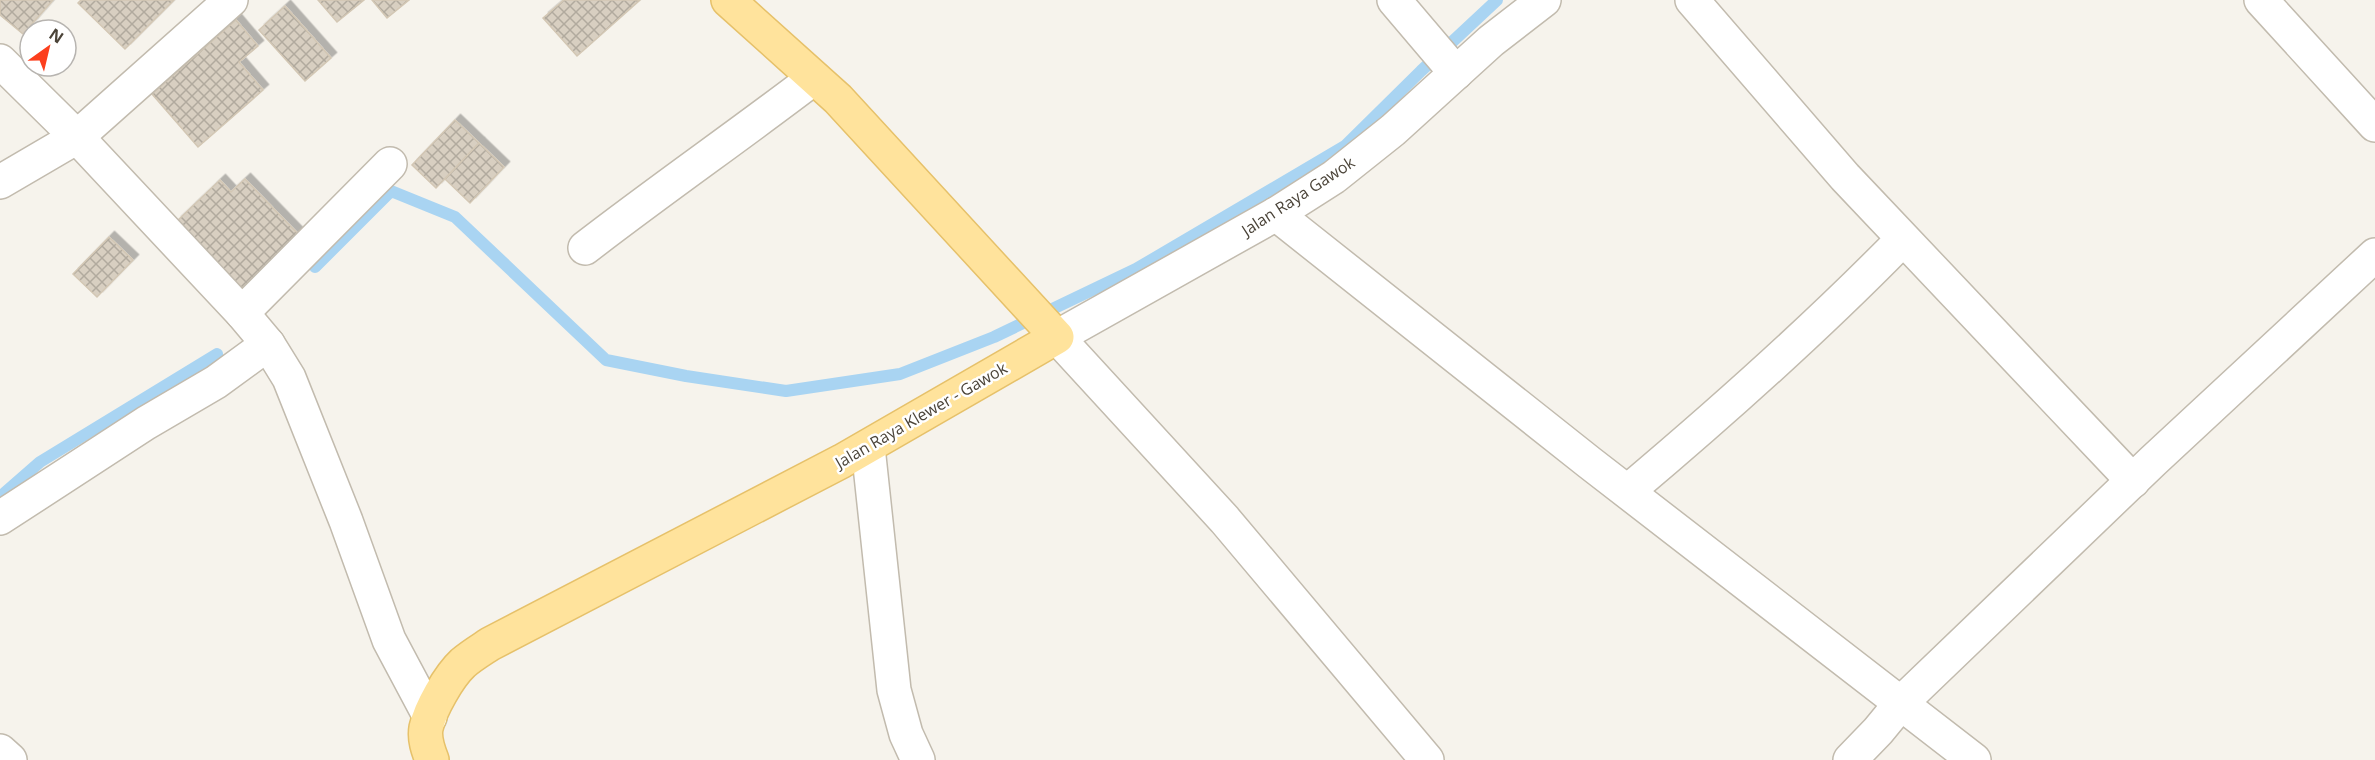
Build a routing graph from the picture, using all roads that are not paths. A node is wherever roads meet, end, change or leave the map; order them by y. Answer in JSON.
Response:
{"nodes":[{"id":1,"x":231,"y":0,"type":"edge"},
{"id":2,"x":728,"y":0,"type":"edge"},
{"id":3,"x":1394,"y":0,"type":"edge"},
{"id":4,"x":1544,"y":0,"type":"edge"},
{"id":5,"x":1692,"y":0,"type":"edge"},
{"id":6,"x":2260,"y":0,"type":"edge"},
{"id":7,"x":0,"y":60,"type":"edge"},
{"id":8,"x":1450,"y":67,"type":"junction"},
{"id":9,"x":814,"y":78,"type":"junction"},
{"id":10,"x":2375,"y":125,"type":"edge"},
{"id":11,"x":77,"y":137,"type":"junction"},
{"id":12,"x":390,"y":164,"type":"dead end"},
{"id":13,"x":0,"y":182,"type":"edge"},
{"id":14,"x":1276,"y":214,"type":"junction"},
{"id":15,"x":1903,"y":239,"type":"junction"},
{"id":16,"x":585,"y":248,"type":"dead end"},
{"id":17,"x":2375,"y":255,"type":"edge"},
{"id":18,"x":242,"y":313,"type":"junction"},
{"id":19,"x":1057,"y":337,"type":"junction"},
{"id":20,"x":268,"y":344,"type":"junction"},
{"id":21,"x":868,"y":447,"type":"junction"},
{"id":22,"x":2133,"y":481,"type":"junction"},
{"id":23,"x":1628,"y":491,"type":"junction"},
{"id":24,"x":0,"y":518,"type":"edge"},
{"id":25,"x":1901,"y":703,"type":"junction"},
{"id":26,"x":430,"y":717,"type":"junction"},
{"id":27,"x":0,"y":751,"type":"edge"},
{"id":28,"x":10,"y":760,"type":"edge"},
{"id":29,"x":432,"y":760,"type":"edge"},
{"id":30,"x":918,"y":760,"type":"edge"},
{"id":31,"x":1427,"y":760,"type":"edge"},
{"id":32,"x":1850,"y":760,"type":"edge"},
{"id":33,"x":1974,"y":760,"type":"edge"}],
"edges":[{"from":1,"to":11,"type":"street"},
{"from":2,"to":9,"type":"main road"},
{"from":3,"to":8,"type":"street"},
{"from":4,"to":8,"type":"street","name":"Jalan Raya Gawok"},
{"from":5,"to":15,"type":"street"},
{"from":6,"to":10,"type":"street"},
{"from":7,"to":11,"type":"street"},
{"from":8,"to":14,"type":"street","name":"Jalan Raya Gawok"},
{"from":9,"to":16,"type":"street"},
{"from":9,"to":19,"type":"main road"},
{"from":11,"to":13,"type":"street"},
{"from":11,"to":18,"type":"street"},
{"from":12,"to":18,"type":"street"},
{"from":14,"to":19,"type":"street","name":"Jalan Raya Gawok"},
{"from":14,"to":23,"type":"street"},
{"from":15,"to":22,"type":"street"},
{"from":15,"to":23,"type":"street"},
{"from":17,"to":22,"type":"street"},
{"from":18,"to":20,"type":"street"},
{"from":19,"to":21,"type":"main road","name":"Jalan Raya Klewer - Gawok"},
{"from":19,"to":31,"type":"street"},
{"from":20,"to":24,"type":"street"},
{"from":20,"to":26,"type":"street"},
{"from":21,"to":26,"type":"main road","name":"Jalan Raya Klewer - Gawok"},
{"from":21,"to":30,"type":"street"},
{"from":22,"to":25,"type":"street"},
{"from":23,"to":25,"type":"street"},
{"from":25,"to":32,"type":"street"},
{"from":25,"to":33,"type":"street"},
{"from":26,"to":29,"type":"main road","name":"Jalan Raya Klewer - Gawok"},
{"from":27,"to":28,"type":"street"}]}
